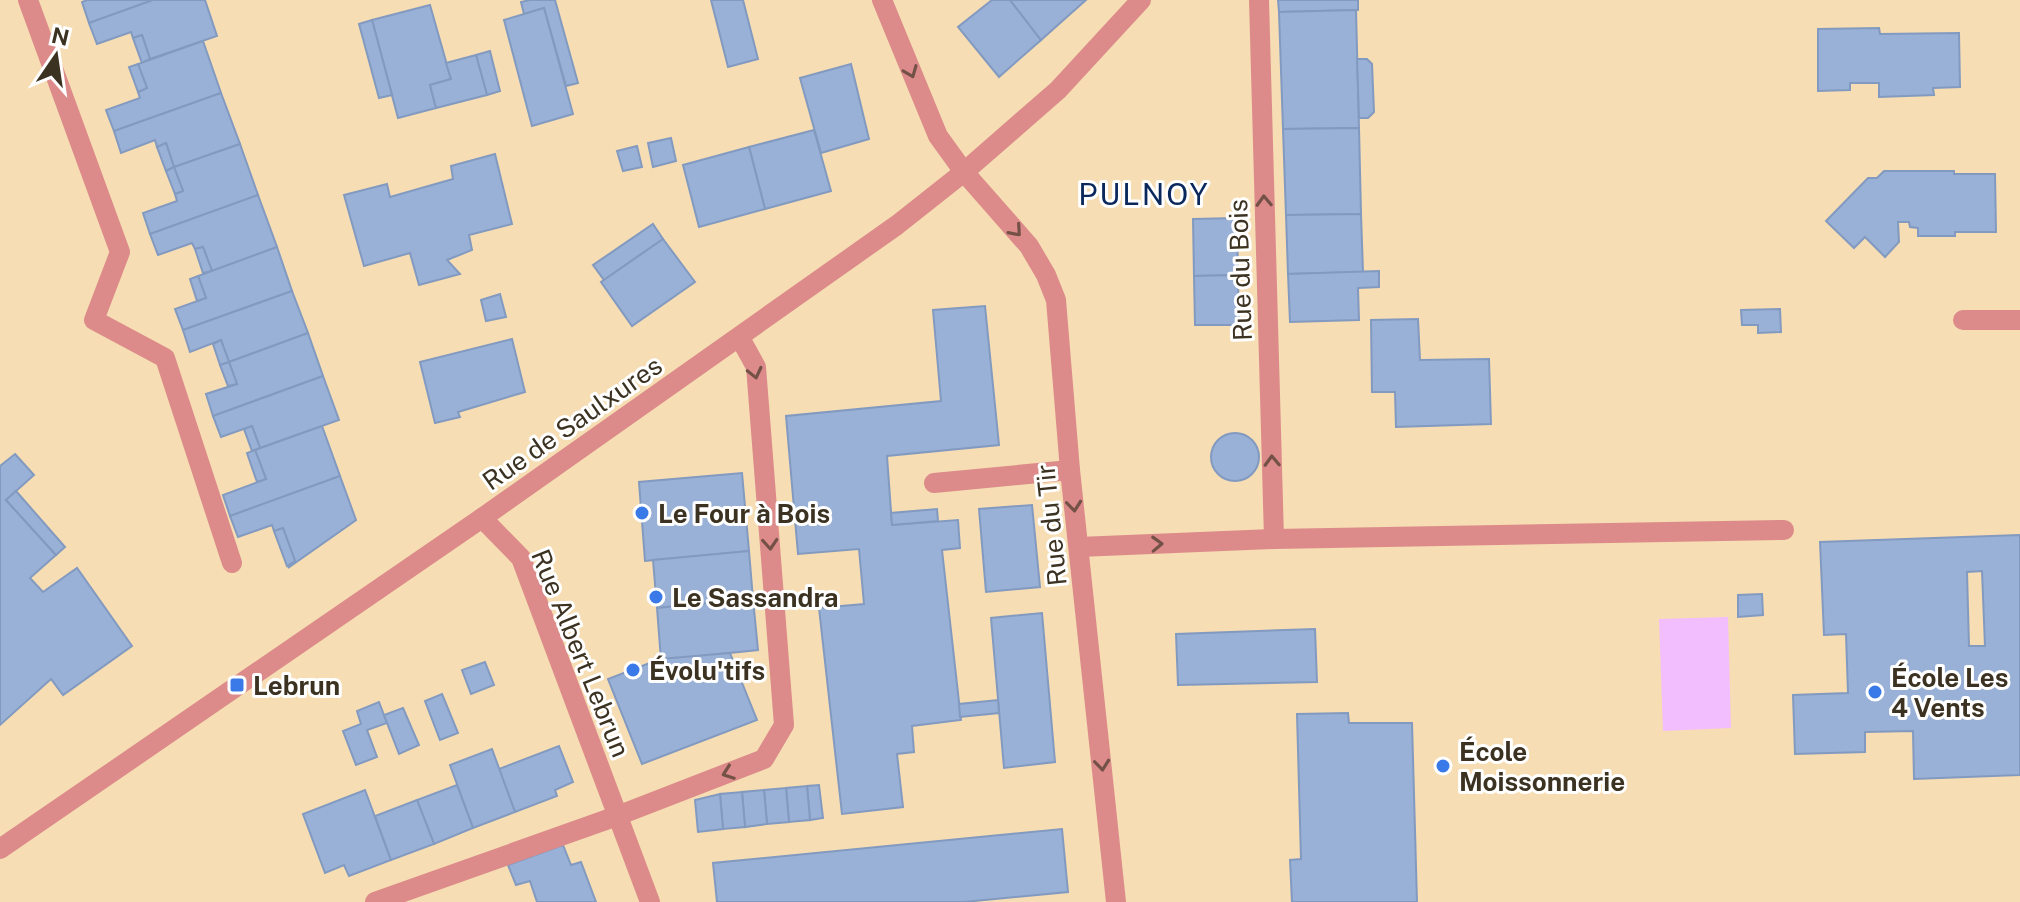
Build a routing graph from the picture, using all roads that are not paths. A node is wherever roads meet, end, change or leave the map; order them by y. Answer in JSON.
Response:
{"nodes":[{"id":1,"x":28,"y":0,"type":"edge"},
{"id":2,"x":882,"y":0,"type":"edge"},
{"id":3,"x":1141,"y":0,"type":"edge"},
{"id":4,"x":1259,"y":0,"type":"edge"},
{"id":5,"x":964,"y":172,"type":"junction"},
{"id":6,"x":1963,"y":320,"type":"dead end"},
{"id":7,"x":2020,"y":320,"type":"edge"},
{"id":8,"x":740,"y":338,"type":"junction"},
{"id":9,"x":1070,"y":470,"type":"junction"},
{"id":10,"x":934,"y":483,"type":"dead end"},
{"id":11,"x":482,"y":518,"type":"junction"},
{"id":12,"x":1784,"y":530,"type":"dead end"},
{"id":13,"x":1274,"y":539,"type":"junction"},
{"id":14,"x":1079,"y":547,"type":"junction"},
{"id":15,"x":232,"y":563,"type":"dead end"},
{"id":16,"x":617,"y":816,"type":"junction"},
{"id":17,"x":0,"y":849,"type":"edge"},
{"id":18,"x":375,"y":902,"type":"edge"},
{"id":19,"x":650,"y":902,"type":"edge"},
{"id":20,"x":1116,"y":902,"type":"edge"}],
"edges":[{"from":1,"to":15,"type":"street"},
{"from":2,"to":5,"type":"street","name":"Rue du Tir","one_way":true},
{"from":3,"to":5,"type":"street","name":"Rue de Saulxures"},
{"from":13,"to":4,"type":"street","name":"Rue du Bois","one_way":true},
{"from":5,"to":8,"type":"street","name":"Rue de Saulxures"},
{"from":5,"to":9,"type":"street","name":"Rue du Tir","one_way":true},
{"from":6,"to":7,"type":"street"},
{"from":8,"to":11,"type":"street","name":"Rue de Saulxures"},
{"from":8,"to":16,"type":"street","one_way":true},
{"from":9,"to":10,"type":"street"},
{"from":9,"to":14,"type":"street","name":"Rue du Tir","one_way":true},
{"from":11,"to":16,"type":"street","name":"Rue Albert Lebrun"},
{"from":11,"to":17,"type":"street","name":"Rue de Saulxures"},
{"from":12,"to":13,"type":"street"},
{"from":14,"to":13,"type":"street","one_way":true},
{"from":14,"to":20,"type":"street","name":"Rue du Tir","one_way":true},
{"from":16,"to":18,"type":"street"},
{"from":16,"to":19,"type":"street","name":"Rue Albert Lebrun"}]}
